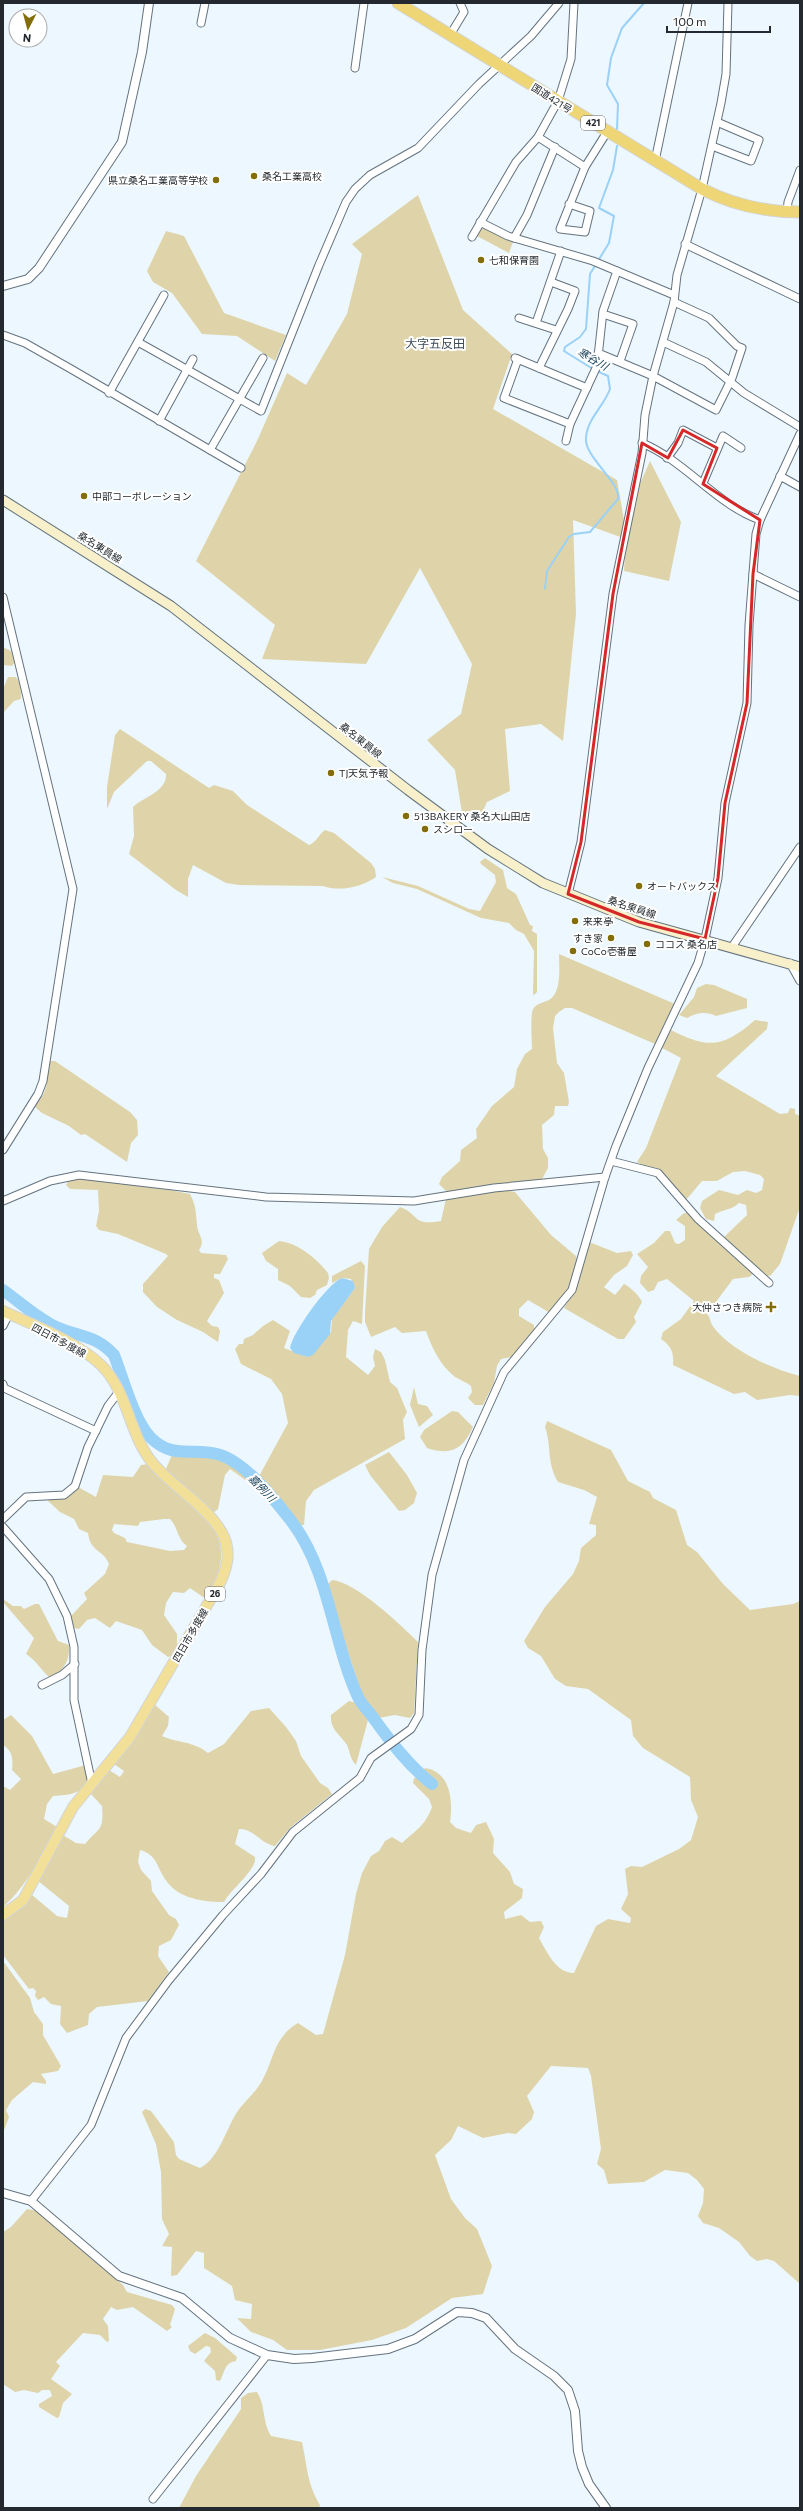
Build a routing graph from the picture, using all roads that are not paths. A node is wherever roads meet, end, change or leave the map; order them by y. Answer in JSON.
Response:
{"nodes":[{"id":1,"x":148,"y":3,"type":"edge"},
{"id":2,"x":205,"y":3,"type":"edge"},
{"id":3,"x":364,"y":3,"type":"edge"},
{"id":4,"x":398,"y":3,"type":"edge"},
{"id":5,"x":460,"y":3,"type":"edge"},
{"id":6,"x":559,"y":3,"type":"edge"},
{"id":7,"x":574,"y":3,"type":"edge"},
{"id":8,"x":688,"y":3,"type":"edge"},
{"id":9,"x":728,"y":3,"type":"edge"},
{"id":10,"x":201,"y":23,"type":"dead end"},
{"id":11,"x":450,"y":35,"type":"junction"},
{"id":12,"x":499,"y":65,"type":"junction"},
{"id":13,"x":355,"y":68,"type":"dead end"},
{"id":14,"x":558,"y":101,"type":"junction"},
{"id":15,"x":717,"y":122,"type":"junction"},
{"id":16,"x":607,"y":132,"type":"junction"},
{"id":17,"x":538,"y":136,"type":"junction"},
{"id":18,"x":712,"y":146,"type":"junction"},
{"id":19,"x":555,"y":147,"type":"junction"},
{"id":20,"x":655,"y":161,"type":"junction"},
{"id":21,"x":585,"y":167,"type":"junction"},
{"id":22,"x":800,"y":170,"type":"edge"},
{"id":23,"x":702,"y":189,"type":"junction"},
{"id":24,"x":569,"y":204,"type":"junction"},
{"id":25,"x":787,"y":212,"type":"junction"},
{"id":26,"x":800,"y":212,"type":"edge"},
{"id":27,"x":480,"y":222,"type":"junction"},
{"id":28,"x":472,"y":237,"type":"dead end"},
{"id":29,"x":514,"y":238,"type":"junction"},
{"id":30,"x":685,"y":244,"type":"junction"},
{"id":31,"x":560,"y":252,"type":"junction"},
{"id":32,"x":617,"y":272,"type":"junction"},
{"id":33,"x":551,"y":282,"type":"junction"},
{"id":34,"x":3,"y":286,"type":"edge"},
{"id":35,"x":164,"y":295,"type":"dead end"},
{"id":36,"x":674,"y":298,"type":"junction"},
{"id":37,"x":800,"y":299,"type":"edge"},
{"id":38,"x":603,"y":314,"type":"junction"},
{"id":39,"x":519,"y":318,"type":"dead end"},
{"id":40,"x":536,"y":323,"type":"junction"},
{"id":41,"x":556,"y":330,"type":"junction"},
{"id":42,"x":3,"y":334,"type":"edge"},
{"id":43,"x":138,"y":342,"type":"junction"},
{"id":44,"x":662,"y":342,"type":"junction"},
{"id":45,"x":598,"y":353,"type":"junction"},
{"id":46,"x":262,"y":358,"type":"dead end"},
{"id":47,"x":194,"y":359,"type":"dead end"},
{"id":48,"x":620,"y":362,"type":"junction"},
{"id":49,"x":539,"y":368,"type":"junction"},
{"id":50,"x":188,"y":370,"type":"junction"},
{"id":51,"x":653,"y":376,"type":"junction"},
{"id":52,"x":730,"y":382,"type":"junction"},
{"id":53,"x":587,"y":388,"type":"junction"},
{"id":54,"x":109,"y":393,"type":"junction"},
{"id":55,"x":239,"y":398,"type":"junction"},
{"id":56,"x":159,"y":421,"type":"junction"},
{"id":57,"x":570,"y":424,"type":"junction"},
{"id":58,"x":800,"y":427,"type":"edge"},
{"id":59,"x":800,"y":434,"type":"edge"},
{"id":60,"x":566,"y":441,"type":"dead end"},
{"id":61,"x":642,"y":443,"type":"junction"},
{"id":62,"x":717,"y":448,"type":"junction"},
{"id":63,"x":741,"y":448,"type":"dead end"},
{"id":64,"x":797,"y":448,"type":"edge"},
{"id":65,"x":210,"y":450,"type":"junction"},
{"id":66,"x":667,"y":458,"type":"junction"},
{"id":67,"x":240,"y":468,"type":"dead end"},
{"id":68,"x":780,"y":476,"type":"junction"},
{"id":69,"x":703,"y":483,"type":"junction"},
{"id":70,"x":800,"y":487,"type":"edge"},
{"id":71,"x":3,"y":500,"type":"edge"},
{"id":72,"x":760,"y":520,"type":"junction"},
{"id":73,"x":753,"y":574,"type":"junction"},
{"id":74,"x":3,"y":596,"type":"edge"},
{"id":75,"x":800,"y":597,"type":"edge"},
{"id":76,"x":3,"y":600,"type":"edge"},
{"id":77,"x":800,"y":848,"type":"edge"},
{"id":78,"x":568,"y":894,"type":"junction"},
{"id":79,"x":705,"y":939,"type":"junction"},
{"id":80,"x":732,"y":947,"type":"junction"},
{"id":81,"x":790,"y":963,"type":"junction"},
{"id":82,"x":800,"y":967,"type":"edge"},
{"id":83,"x":800,"y":981,"type":"edge"},
{"id":84,"x":3,"y":1150,"type":"edge"},
{"id":85,"x":611,"y":1161,"type":"junction"},
{"id":86,"x":605,"y":1177,"type":"junction"},
{"id":87,"x":3,"y":1201,"type":"edge"},
{"id":88,"x":769,"y":1283,"type":"dead end"},
{"id":89,"x":6,"y":1313,"type":"edge"},
{"id":90,"x":3,"y":1326,"type":"edge"},
{"id":91,"x":3,"y":1384,"type":"edge"},
{"id":92,"x":118,"y":1393,"type":"junction"},
{"id":93,"x":96,"y":1431,"type":"junction"},
{"id":94,"x":3,"y":1519,"type":"edge"},
{"id":95,"x":3,"y":1527,"type":"edge"},
{"id":96,"x":75,"y":1664,"type":"junction"},
{"id":97,"x":42,"y":1685,"type":"dead end"},
{"id":98,"x":92,"y":1784,"type":"junction"},
{"id":99,"x":3,"y":1915,"type":"edge"},
{"id":100,"x":3,"y":2193,"type":"edge"},
{"id":101,"x":31,"y":2201,"type":"junction"},
{"id":102,"x":266,"y":2355,"type":"junction"},
{"id":103,"x":153,"y":2500,"type":"dead end"},
{"id":104,"x":606,"y":2508,"type":"edge"}],
"edges":[{"from":1,"to":34,"type":"street"},
{"from":2,"to":10,"type":"street"},
{"from":3,"to":13,"type":"street"},
{"from":4,"to":11,"type":"highway","name":"国道421号","number":"421"},
{"from":5,"to":11,"type":"street"},
{"from":6,"to":12,"type":"street"},
{"from":7,"to":14,"type":"street"},
{"from":8,"to":20,"type":"street"},
{"from":9,"to":15,"type":"street"},
{"from":11,"to":12,"type":"highway","name":"国道421号","number":"421"},
{"from":12,"to":14,"type":"highway","name":"国道421号","number":"421"},
{"from":12,"to":55,"type":"street"},
{"from":14,"to":16,"type":"highway","name":"国道421号","number":"421"},
{"from":14,"to":17,"type":"street"},
{"from":15,"to":18,"type":"street"},
{"from":15,"to":18,"type":"street"},
{"from":16,"to":20,"type":"highway","name":"国道421号","number":"421"},
{"from":16,"to":21,"type":"street"},
{"from":17,"to":19,"type":"street"},
{"from":17,"to":27,"type":"street"},
{"from":18,"to":23,"type":"street"},
{"from":19,"to":21,"type":"street"},
{"from":19,"to":29,"type":"street"},
{"from":20,"to":23,"type":"highway","name":"国道421号","number":"421"},
{"from":21,"to":24,"type":"street"},
{"from":22,"to":25,"type":"street"},
{"from":23,"to":25,"type":"highway","name":"国道421号","number":"421"},
{"from":23,"to":30,"type":"street"},
{"from":24,"to":24,"type":"street"},
{"from":25,"to":26,"type":"highway","name":"国道421号","number":"421"},
{"from":27,"to":28,"type":"street"},
{"from":27,"to":29,"type":"street"},
{"from":29,"to":31,"type":"street"},
{"from":30,"to":36,"type":"street"},
{"from":30,"to":37,"type":"street"},
{"from":31,"to":32,"type":"street"},
{"from":31,"to":33,"type":"street"},
{"from":32,"to":36,"type":"street"},
{"from":32,"to":38,"type":"street"},
{"from":33,"to":40,"type":"street"},
{"from":33,"to":41,"type":"street"},
{"from":35,"to":43,"type":"street"},
{"from":36,"to":44,"type":"street"},
{"from":36,"to":52,"type":"street"},
{"from":38,"to":45,"type":"street"},
{"from":38,"to":48,"type":"street"},
{"from":39,"to":40,"type":"street"},
{"from":40,"to":41,"type":"street"},
{"from":41,"to":49,"type":"street"},
{"from":42,"to":54,"type":"street"},
{"from":43,"to":50,"type":"street"},
{"from":43,"to":54,"type":"street"},
{"from":44,"to":51,"type":"street"},
{"from":44,"to":52,"type":"street"},
{"from":45,"to":48,"type":"street"},
{"from":45,"to":53,"type":"street"},
{"from":46,"to":55,"type":"street"},
{"from":47,"to":50,"type":"street"},
{"from":48,"to":51,"type":"street"},
{"from":49,"to":53,"type":"street"},
{"from":49,"to":57,"type":"street"},
{"from":50,"to":55,"type":"street"},
{"from":50,"to":56,"type":"street"},
{"from":51,"to":52,"type":"street"},
{"from":51,"to":61,"type":"street"},
{"from":52,"to":58,"type":"street"},
{"from":53,"to":57,"type":"street"},
{"from":54,"to":56,"type":"street"},
{"from":55,"to":65,"type":"street"},
{"from":56,"to":65,"type":"street"},
{"from":57,"to":60,"type":"street"},
{"from":59,"to":64,"type":"street"},
{"from":61,"to":66,"type":"street"},
{"from":61,"to":78,"type":"street"},
{"from":62,"to":63,"type":"street"},
{"from":62,"to":66,"type":"street"},
{"from":62,"to":69,"type":"street"},
{"from":64,"to":68,"type":"street"},
{"from":65,"to":67,"type":"street"},
{"from":66,"to":69,"type":"street"},
{"from":68,"to":70,"type":"street"},
{"from":68,"to":72,"type":"street"},
{"from":69,"to":72,"type":"street"},
{"from":71,"to":78,"type":"main road","name":"桑名東員線"},
{"from":72,"to":73,"type":"street"},
{"from":73,"to":75,"type":"street"},
{"from":73,"to":79,"type":"street"},
{"from":74,"to":76,"type":"street"},
{"from":76,"to":84,"type":"street"},
{"from":77,"to":80,"type":"street"},
{"from":78,"to":79,"type":"main road","name":"桑名東員線"},
{"from":79,"to":80,"type":"main road","name":"桑名東員線"},
{"from":79,"to":85,"type":"street"},
{"from":80,"to":81,"type":"main road","name":"桑名東員線"},
{"from":81,"to":82,"type":"main road","name":"桑名東員線"},
{"from":81,"to":83,"type":"street"},
{"from":85,"to":86,"type":"street"},
{"from":85,"to":88,"type":"street"},
{"from":86,"to":87,"type":"street"},
{"from":86,"to":101,"type":"street"},
{"from":89,"to":90,"type":"street"},
{"from":89,"to":92,"type":"main road","name":"四日市多度線","number":"26"},
{"from":91,"to":93,"type":"street"},
{"from":92,"to":93,"type":"street"},
{"from":92,"to":98,"type":"main road","name":"四日市多度線","number":"26"},
{"from":93,"to":94,"type":"street"},
{"from":95,"to":96,"type":"street"},
{"from":96,"to":97,"type":"street"},
{"from":96,"to":98,"type":"street"},
{"from":98,"to":99,"type":"main road","name":"四日市多度線","number":"26"},
{"from":100,"to":101,"type":"street"},
{"from":101,"to":102,"type":"street"},
{"from":102,"to":103,"type":"street"},
{"from":102,"to":104,"type":"street"}]}
